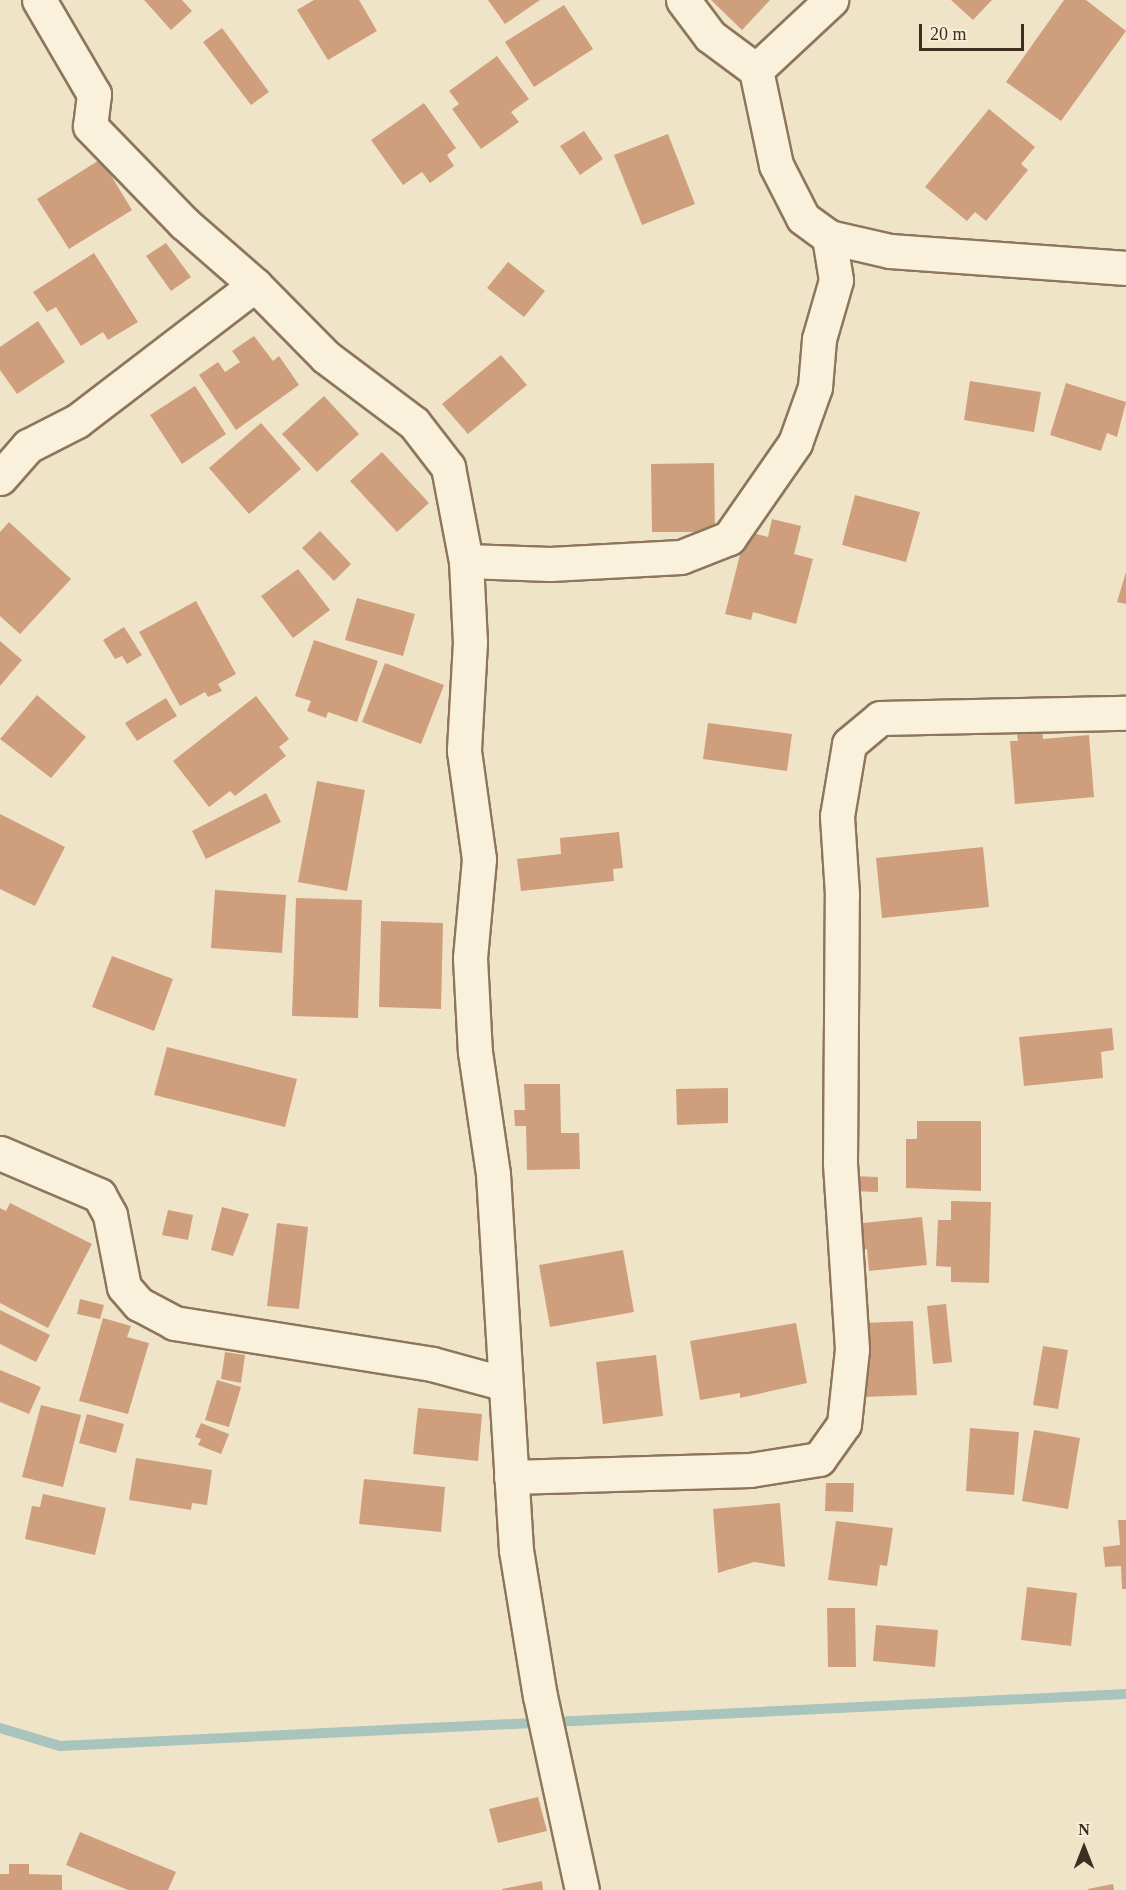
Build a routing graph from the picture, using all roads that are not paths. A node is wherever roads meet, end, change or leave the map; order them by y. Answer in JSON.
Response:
{"nodes":[{"id":1,"x":39,"y":0,"type":"edge"},
{"id":2,"x":683,"y":0,"type":"edge"},
{"id":3,"x":831,"y":0,"type":"edge"},
{"id":4,"x":756,"y":70,"type":"junction"},
{"id":5,"x":829,"y":237,"type":"junction"},
{"id":6,"x":1126,"y":268,"type":"edge"},
{"id":7,"x":255,"y":285,"type":"junction"},
{"id":8,"x":0,"y":478,"type":"edge"},
{"id":9,"x":466,"y":561,"type":"junction"},
{"id":10,"x":1126,"y":713,"type":"edge"},
{"id":11,"x":0,"y":1153,"type":"edge"},
{"id":12,"x":502,"y":1383,"type":"junction"},
{"id":13,"x":511,"y":1477,"type":"junction"},
{"id":14,"x":582,"y":1890,"type":"edge"}],
"edges":[{"from":1,"to":7,"type":"street"},
{"from":2,"to":4,"type":"street"},
{"from":3,"to":4,"type":"street"},
{"from":4,"to":5,"type":"street"},
{"from":5,"to":6,"type":"street"},
{"from":5,"to":9,"type":"street"},
{"from":7,"to":8,"type":"street"},
{"from":7,"to":9,"type":"street"},
{"from":9,"to":12,"type":"street"},
{"from":10,"to":13,"type":"street"},
{"from":11,"to":12,"type":"street"},
{"from":12,"to":13,"type":"street"},
{"from":13,"to":14,"type":"street"}]}
